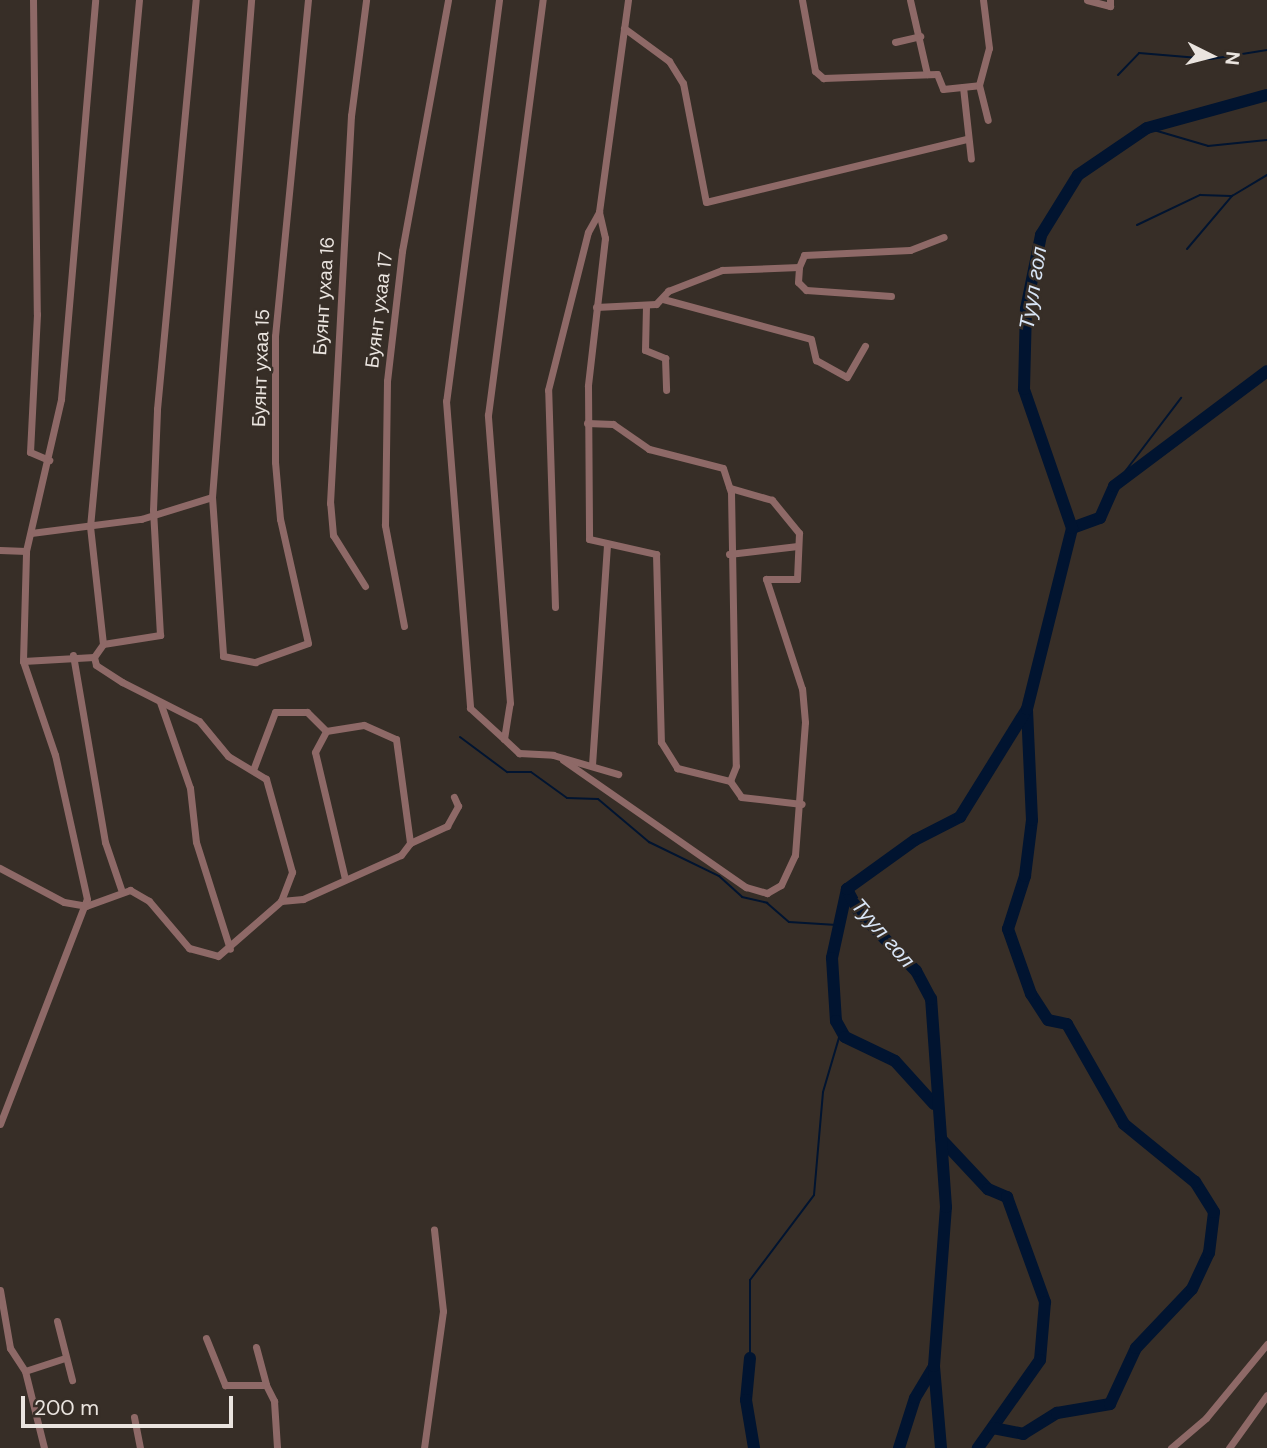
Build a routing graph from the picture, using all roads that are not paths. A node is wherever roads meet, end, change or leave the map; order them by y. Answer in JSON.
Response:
{"nodes":[{"id":1,"x":33,"y":0,"type":"edge"},
{"id":2,"x":95,"y":0,"type":"edge"},
{"id":3,"x":139,"y":0,"type":"edge"},
{"id":4,"x":196,"y":0,"type":"edge"},
{"id":5,"x":251,"y":0,"type":"edge"},
{"id":6,"x":308,"y":0,"type":"edge"},
{"id":7,"x":366,"y":0,"type":"edge"},
{"id":8,"x":448,"y":0,"type":"edge"},
{"id":9,"x":499,"y":0,"type":"edge"},
{"id":10,"x":543,"y":0,"type":"edge"},
{"id":11,"x":628,"y":0,"type":"edge"},
{"id":12,"x":802,"y":0,"type":"edge"},
{"id":13,"x":910,"y":0,"type":"edge"},
{"id":14,"x":984,"y":0,"type":"edge"},
{"id":15,"x":1087,"y":0,"type":"edge"},
{"id":16,"x":1110,"y":0,"type":"edge"},
{"id":17,"x":624,"y":28,"type":"junction"},
{"id":18,"x":920,"y":36,"type":"junction"},
{"id":19,"x":895,"y":42,"type":"dead end"},
{"id":20,"x":927,"y":74,"type":"junction"},
{"id":21,"x":979,"y":85,"type":"junction"},
{"id":22,"x":963,"y":88,"type":"junction"},
{"id":23,"x":988,"y":120,"type":"dead end"},
{"id":24,"x":965,"y":139,"type":"junction"},
{"id":25,"x":971,"y":159,"type":"dead end"},
{"id":26,"x":599,"y":212,"type":"junction"},
{"id":27,"x":944,"y":237,"type":"dead end"},
{"id":28,"x":799,"y":267,"type":"junction"},
{"id":29,"x":891,"y":296,"type":"dead end"},
{"id":30,"x":663,"y":299,"type":"junction"},
{"id":31,"x":646,"y":306,"type":"junction"},
{"id":32,"x":596,"y":307,"type":"junction"},
{"id":33,"x":865,"y":346,"type":"dead end"},
{"id":34,"x":666,"y":390,"type":"dead end"},
{"id":35,"x":587,"y":423,"type":"junction"},
{"id":36,"x":49,"y":460,"type":"junction"},
{"id":37,"x":730,"y":488,"type":"junction"},
{"id":38,"x":212,"y":497,"type":"junction"},
{"id":39,"x":153,"y":510,"type":"junction"},
{"id":40,"x":90,"y":527,"type":"junction"},
{"id":41,"x":31,"y":533,"type":"junction"},
{"id":42,"x":607,"y":545,"type":"junction"},
{"id":43,"x":798,"y":545,"type":"junction"},
{"id":44,"x":0,"y":551,"type":"edge"},
{"id":45,"x":26,"y":551,"type":"junction"},
{"id":46,"x":729,"y":554,"type":"junction"},
{"id":47,"x":366,"y":586,"type":"dead end"},
{"id":48,"x":555,"y":607,"type":"dead end"},
{"id":49,"x":404,"y":626,"type":"dead end"},
{"id":50,"x":103,"y":643,"type":"junction"},
{"id":51,"x":73,"y":655,"type":"junction"},
{"id":52,"x":94,"y":657,"type":"junction"},
{"id":53,"x":23,"y":661,"type":"junction"},
{"id":54,"x":160,"y":702,"type":"junction"},
{"id":55,"x":326,"y":731,"type":"junction"},
{"id":56,"x":504,"y":740,"type":"junction"},
{"id":57,"x":563,"y":760,"type":"junction"},
{"id":58,"x":592,"y":765,"type":"junction"},
{"id":59,"x":253,"y":769,"type":"junction"},
{"id":60,"x":618,"y":774,"type":"dead end"},
{"id":61,"x":730,"y":781,"type":"junction"},
{"id":62,"x":453,"y":797,"type":"dead end"},
{"id":63,"x":802,"y":804,"type":"junction"},
{"id":64,"x":410,"y":843,"type":"junction"},
{"id":65,"x":0,"y":868,"type":"edge"},
{"id":66,"x":345,"y":879,"type":"junction"},
{"id":67,"x":121,"y":889,"type":"junction"},
{"id":68,"x":281,"y":901,"type":"junction"},
{"id":69,"x":86,"y":906,"type":"junction"},
{"id":70,"x":230,"y":949,"type":"junction"},
{"id":71,"x":0,"y":1124,"type":"edge"},
{"id":72,"x":434,"y":1229,"type":"dead end"},
{"id":73,"x":0,"y":1290,"type":"edge"},
{"id":74,"x":57,"y":1321,"type":"dead end"},
{"id":75,"x":205,"y":1338,"type":"dead end"},
{"id":76,"x":1267,"y":1344,"type":"edge"},
{"id":77,"x":256,"y":1347,"type":"dead end"},
{"id":78,"x":65,"y":1358,"type":"junction"},
{"id":79,"x":25,"y":1371,"type":"junction"},
{"id":80,"x":72,"y":1380,"type":"dead end"},
{"id":81,"x":266,"y":1385,"type":"junction"},
{"id":82,"x":1267,"y":1395,"type":"edge"},
{"id":83,"x":134,"y":1417,"type":"dead end"},
{"id":84,"x":44,"y":1448,"type":"edge"},
{"id":85,"x":140,"y":1448,"type":"edge"},
{"id":86,"x":277,"y":1448,"type":"edge"},
{"id":87,"x":424,"y":1448,"type":"edge"},
{"id":88,"x":1171,"y":1448,"type":"edge"},
{"id":89,"x":1229,"y":1448,"type":"edge"}],
"edges":[{"from":1,"to":36,"type":"street"},
{"from":2,"to":36,"type":"street"},
{"from":3,"to":40,"type":"street"},
{"from":4,"to":39,"type":"street"},
{"from":5,"to":38,"type":"street"},
{"from":6,"to":38,"type":"street","name":"Буянт ухаа 15"},
{"from":7,"to":47,"type":"street","name":"Буянт ухаа 16"},
{"from":8,"to":49,"type":"street","name":"Буянт ухаа 17"},
{"from":9,"to":56,"type":"street"},
{"from":10,"to":56,"type":"street"},
{"from":11,"to":17,"type":"street"},
{"from":12,"to":20,"type":"street"},
{"from":13,"to":18,"type":"street"},
{"from":14,"to":21,"type":"street"},
{"from":15,"to":16,"type":"street"},
{"from":17,"to":24,"type":"street"},
{"from":17,"to":26,"type":"street"},
{"from":18,"to":19,"type":"street"},
{"from":18,"to":20,"type":"street"},
{"from":20,"to":22,"type":"street"},
{"from":21,"to":22,"type":"street"},
{"from":21,"to":23,"type":"street"},
{"from":22,"to":24,"type":"street"},
{"from":24,"to":25,"type":"street"},
{"from":26,"to":32,"type":"street"},
{"from":26,"to":48,"type":"street"},
{"from":27,"to":28,"type":"street"},
{"from":28,"to":29,"type":"street"},
{"from":28,"to":30,"type":"street"},
{"from":30,"to":31,"type":"street"},
{"from":30,"to":33,"type":"street"},
{"from":31,"to":32,"type":"street"},
{"from":31,"to":34,"type":"street"},
{"from":32,"to":35,"type":"street"},
{"from":35,"to":37,"type":"street"},
{"from":35,"to":42,"type":"street"},
{"from":36,"to":41,"type":"street"},
{"from":37,"to":43,"type":"street"},
{"from":37,"to":46,"type":"street"},
{"from":38,"to":39,"type":"street"},
{"from":39,"to":40,"type":"street"},
{"from":39,"to":50,"type":"street"},
{"from":40,"to":41,"type":"street"},
{"from":40,"to":50,"type":"street"},
{"from":41,"to":45,"type":"street"},
{"from":42,"to":58,"type":"street"},
{"from":42,"to":61,"type":"street"},
{"from":43,"to":46,"type":"street"},
{"from":43,"to":63,"type":"street"},
{"from":44,"to":45,"type":"street"},
{"from":45,"to":53,"type":"street"},
{"from":46,"to":61,"type":"street"},
{"from":50,"to":52,"type":"street"},
{"from":51,"to":52,"type":"street"},
{"from":51,"to":53,"type":"street"},
{"from":51,"to":67,"type":"street"},
{"from":52,"to":54,"type":"street"},
{"from":53,"to":69,"type":"street"},
{"from":54,"to":59,"type":"street"},
{"from":54,"to":70,"type":"street"},
{"from":55,"to":59,"type":"street"},
{"from":55,"to":64,"type":"street"},
{"from":55,"to":66,"type":"street"},
{"from":56,"to":57,"type":"street"},
{"from":57,"to":58,"type":"street"},
{"from":57,"to":63,"type":"street"},
{"from":58,"to":60,"type":"street"},
{"from":59,"to":68,"type":"street"},
{"from":61,"to":63,"type":"street"},
{"from":62,"to":64,"type":"street"},
{"from":64,"to":66,"type":"street"},
{"from":65,"to":69,"type":"street"},
{"from":66,"to":68,"type":"street"},
{"from":67,"to":69,"type":"street"},
{"from":67,"to":70,"type":"street"},
{"from":68,"to":70,"type":"street"},
{"from":69,"to":71,"type":"street"},
{"from":72,"to":87,"type":"street"},
{"from":73,"to":79,"type":"street"},
{"from":74,"to":78,"type":"street"},
{"from":75,"to":81,"type":"street"},
{"from":76,"to":88,"type":"street"},
{"from":77,"to":81,"type":"street"},
{"from":78,"to":79,"type":"street"},
{"from":78,"to":80,"type":"street"},
{"from":79,"to":84,"type":"street"},
{"from":81,"to":86,"type":"street"},
{"from":82,"to":89,"type":"street"},
{"from":83,"to":85,"type":"street"}]}
